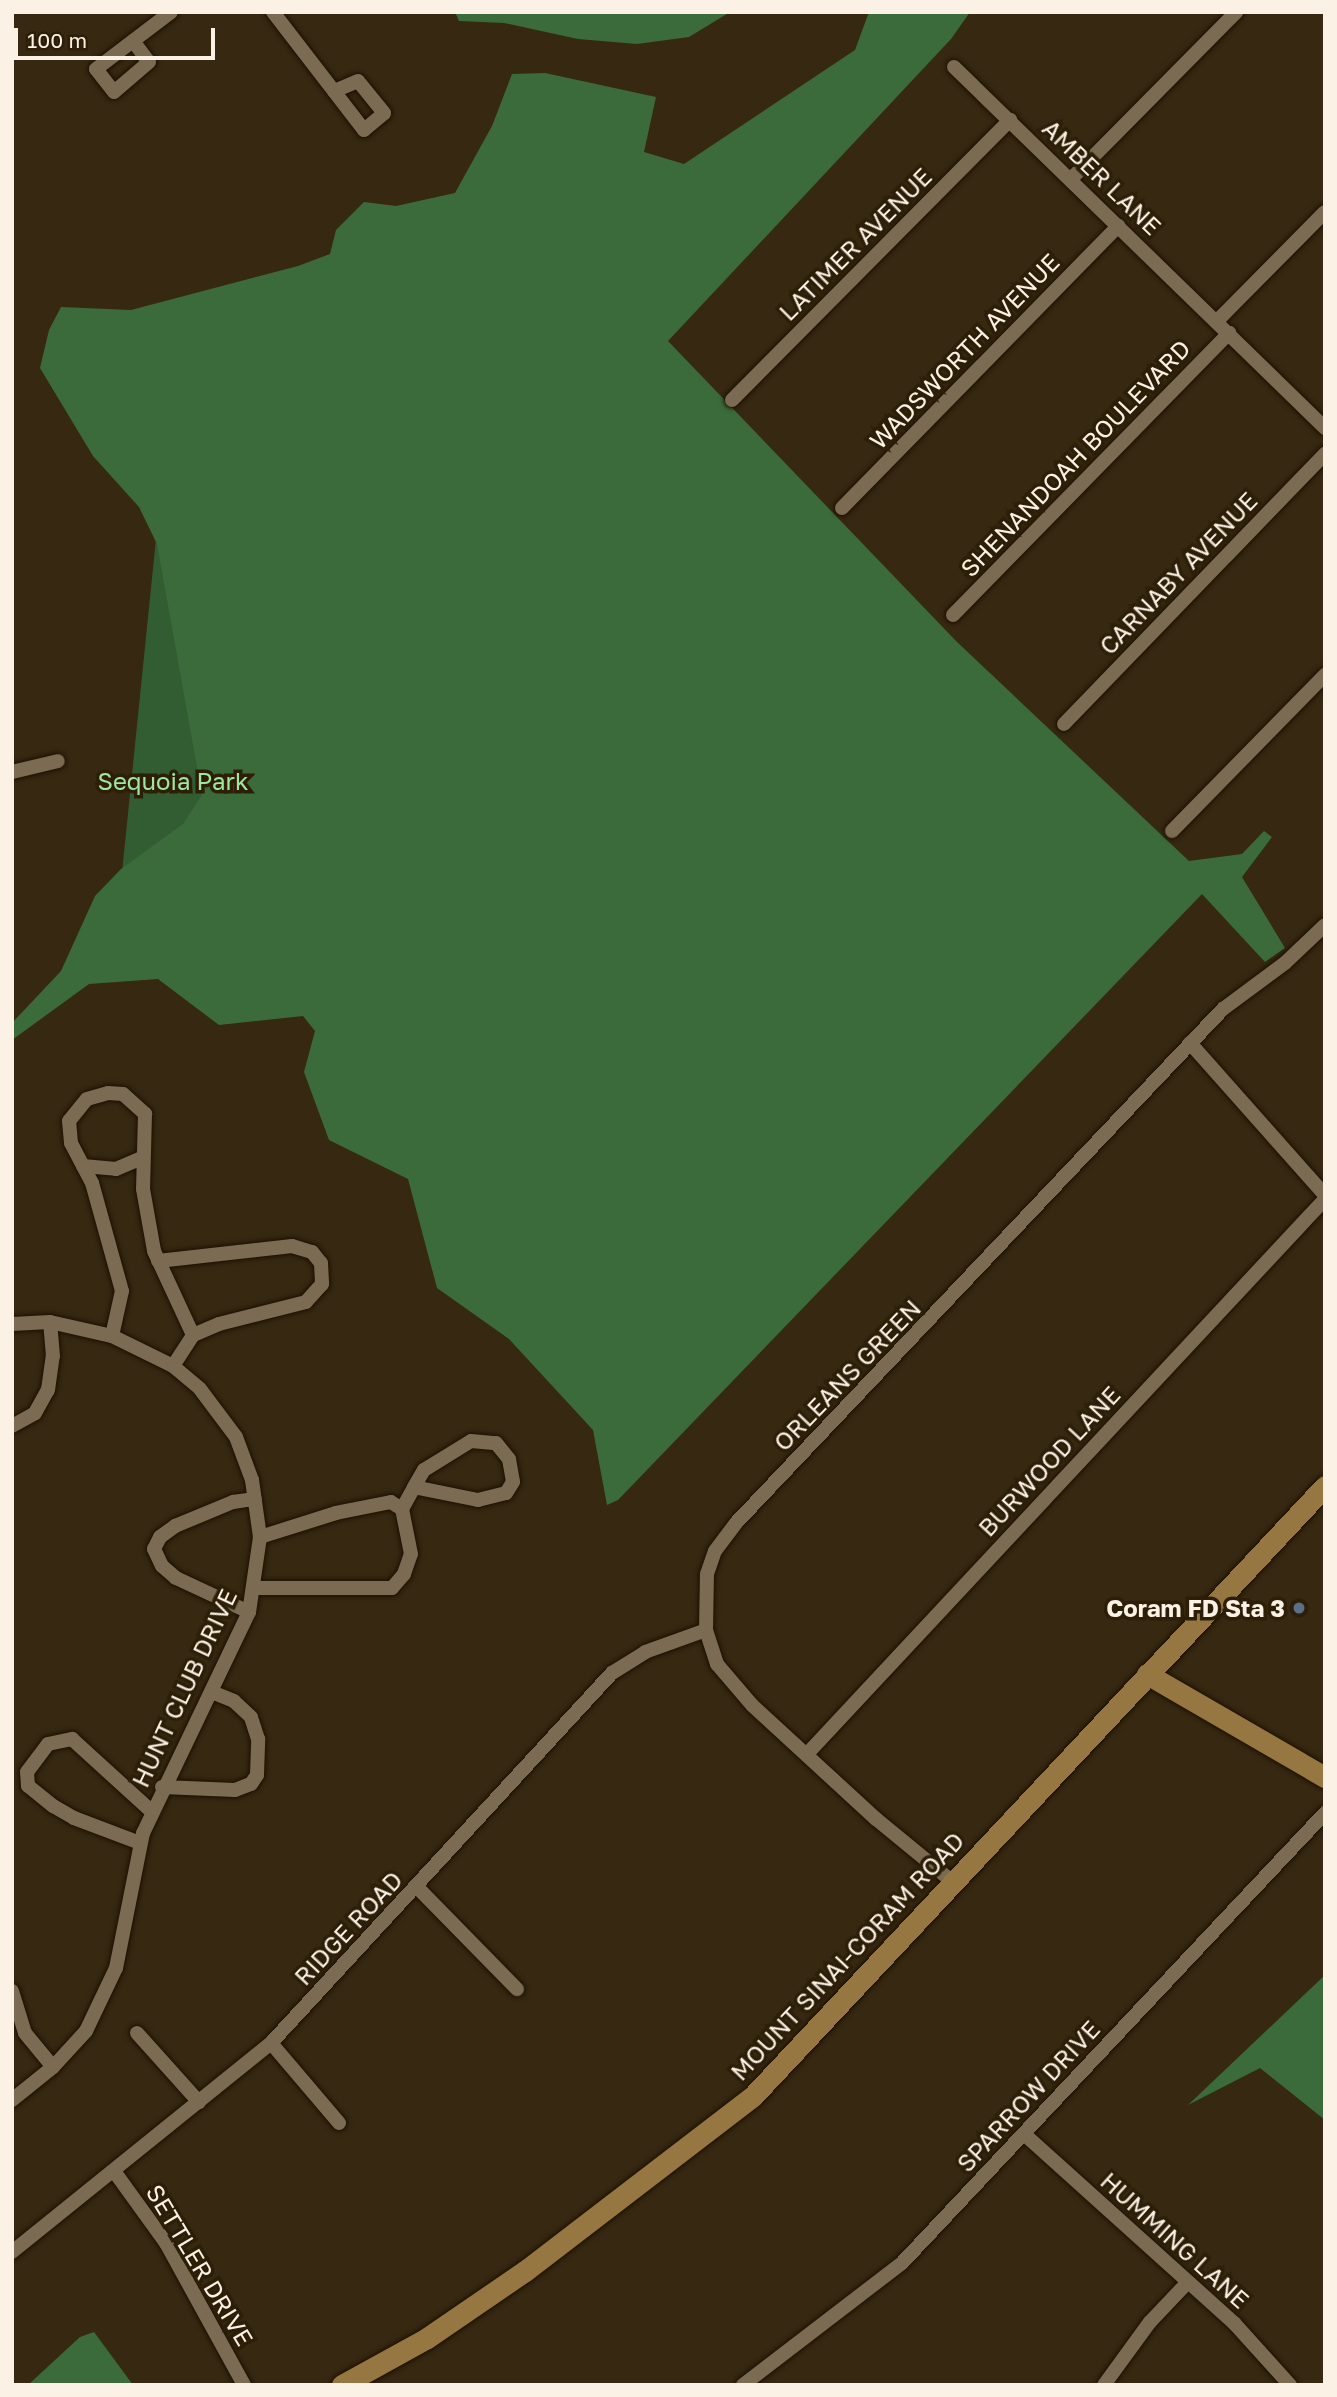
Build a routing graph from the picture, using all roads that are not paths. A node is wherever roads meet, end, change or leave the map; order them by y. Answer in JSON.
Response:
{"nodes":[{"id":1,"x":170,"y":12,"type":"edge"},
{"id":2,"x":273,"y":12,"type":"edge"},
{"id":3,"x":1236,"y":12,"type":"edge"},
{"id":4,"x":133,"y":41,"type":"dead end"},
{"id":5,"x":954,"y":67,"type":"dead end"},
{"id":6,"x":334,"y":90,"type":"dead end"},
{"id":7,"x":1010,"y":120,"type":"junction"},
{"id":8,"x":1071,"y":179,"type":"junction"},
{"id":9,"x":1325,"y":212,"type":"edge"},
{"id":10,"x":1118,"y":226,"type":"junction"},
{"id":11,"x":1217,"y":321,"type":"junction"},
{"id":12,"x":1229,"y":333,"type":"junction"},
{"id":13,"x":732,"y":400,"type":"dead end"},
{"id":14,"x":1325,"y":428,"type":"edge"},
{"id":15,"x":1325,"y":454,"type":"edge"},
{"id":16,"x":842,"y":508,"type":"dead end"},
{"id":17,"x":953,"y":615,"type":"dead end"},
{"id":18,"x":1325,"y":675,"type":"edge"},
{"id":19,"x":1064,"y":724,"type":"dead end"},
{"id":20,"x":58,"y":761,"type":"dead end"},
{"id":21,"x":12,"y":772,"type":"edge"},
{"id":22,"x":1172,"y":831,"type":"dead end"},
{"id":23,"x":1325,"y":925,"type":"edge"},
{"id":24,"x":1190,"y":1043,"type":"junction"},
{"id":25,"x":142,"y":1158,"type":"junction"},
{"id":26,"x":83,"y":1166,"type":"junction"},
{"id":27,"x":1325,"y":1197,"type":"edge"},
{"id":28,"x":159,"y":1261,"type":"junction"},
{"id":29,"x":50,"y":1322,"type":"junction"},
{"id":30,"x":12,"y":1324,"type":"edge"},
{"id":31,"x":193,"y":1335,"type":"junction"},
{"id":32,"x":112,"y":1336,"type":"junction"},
{"id":33,"x":173,"y":1366,"type":"junction"},
{"id":34,"x":12,"y":1426,"type":"edge"},
{"id":35,"x":1325,"y":1486,"type":"edge"},
{"id":36,"x":414,"y":1487,"type":"junction"},
{"id":37,"x":255,"y":1499,"type":"junction"},
{"id":38,"x":402,"y":1509,"type":"junction"},
{"id":39,"x":260,"y":1537,"type":"junction"},
{"id":40,"x":256,"y":1588,"type":"junction"},
{"id":41,"x":249,"y":1612,"type":"junction"},
{"id":42,"x":706,"y":1630,"type":"junction"},
{"id":43,"x":1147,"y":1674,"type":"junction"},
{"id":44,"x":212,"y":1692,"type":"junction"},
{"id":45,"x":807,"y":1754,"type":"junction"},
{"id":46,"x":1325,"y":1777,"type":"edge"},
{"id":47,"x":162,"y":1787,"type":"junction"},
{"id":48,"x":152,"y":1811,"type":"junction"},
{"id":49,"x":1325,"y":1813,"type":"edge"},
{"id":50,"x":140,"y":1843,"type":"junction"},
{"id":51,"x":954,"y":1882,"type":"junction"},
{"id":52,"x":417,"y":1887,"type":"junction"},
{"id":53,"x":517,"y":1989,"type":"dead end"},
{"id":54,"x":12,"y":1991,"type":"edge"},
{"id":55,"x":19,"y":2033,"type":"edge"},
{"id":56,"x":137,"y":2033,"type":"dead end"},
{"id":57,"x":271,"y":2043,"type":"junction"},
{"id":58,"x":53,"y":2067,"type":"junction"},
{"id":59,"x":12,"y":2100,"type":"edge"},
{"id":60,"x":199,"y":2102,"type":"junction"},
{"id":61,"x":339,"y":2123,"type":"dead end"},
{"id":62,"x":1024,"y":2133,"type":"junction"},
{"id":63,"x":114,"y":2171,"type":"junction"},
{"id":64,"x":12,"y":2252,"type":"edge"},
{"id":65,"x":1186,"y":2284,"type":"junction"},
{"id":66,"x":350,"y":2383,"type":"edge"},
{"id":67,"x":244,"y":2385,"type":"edge"},
{"id":68,"x":743,"y":2385,"type":"edge"},
{"id":69,"x":1104,"y":2385,"type":"edge"},
{"id":70,"x":1290,"y":2385,"type":"edge"}],
"edges":[{"from":1,"to":4,"type":"street"},
{"from":2,"to":6,"type":"street"},
{"from":3,"to":8,"type":"street"},
{"from":5,"to":7,"type":"street","name":"AMBER LANE"},
{"from":7,"to":8,"type":"street","name":"AMBER LANE"},
{"from":7,"to":13,"type":"street","name":"LATIMER AVENUE"},
{"from":8,"to":10,"type":"street","name":"AMBER LANE"},
{"from":9,"to":11,"type":"street"},
{"from":10,"to":11,"type":"street","name":"AMBER LANE"},
{"from":10,"to":16,"type":"street","name":"WADSWORTH AVENUE"},
{"from":11,"to":12,"type":"street","name":"AMBER LANE"},
{"from":12,"to":14,"type":"street"},
{"from":12,"to":17,"type":"street","name":"SHENANDOAH BOULEVARD"},
{"from":15,"to":19,"type":"street","name":"CARNABY AVENUE"},
{"from":18,"to":22,"type":"street"},
{"from":20,"to":21,"type":"street"},
{"from":23,"to":24,"type":"street","name":"ORLEANS GREEN"},
{"from":24,"to":27,"type":"street"},
{"from":24,"to":42,"type":"street","name":"ORLEANS GREEN"},
{"from":25,"to":26,"type":"street"},
{"from":25,"to":26,"type":"street"},
{"from":25,"to":28,"type":"street"},
{"from":26,"to":32,"type":"street"},
{"from":27,"to":45,"type":"street","name":"BURWOOD LANE"},
{"from":28,"to":31,"type":"street"},
{"from":28,"to":31,"type":"street"},
{"from":29,"to":30,"type":"street","name":"HUNT CLUB DRIVE"},
{"from":29,"to":32,"type":"street","name":"HUNT CLUB DRIVE"},
{"from":29,"to":34,"type":"street"},
{"from":31,"to":33,"type":"street"},
{"from":32,"to":33,"type":"street","name":"HUNT CLUB DRIVE"},
{"from":33,"to":37,"type":"street","name":"HUNT CLUB DRIVE"},
{"from":35,"to":43,"type":"main road","name":"MOUNT SINAI-CORAM ROAD"},
{"from":36,"to":36,"type":"street"},
{"from":36,"to":38,"type":"street"},
{"from":37,"to":39,"type":"street","name":"HUNT CLUB DRIVE"},
{"from":37,"to":41,"type":"street"},
{"from":38,"to":39,"type":"street"},
{"from":38,"to":40,"type":"street"},
{"from":39,"to":40,"type":"street","name":"HUNT CLUB DRIVE"},
{"from":40,"to":41,"type":"street","name":"HUNT CLUB DRIVE"},
{"from":41,"to":44,"type":"street","name":"HUNT CLUB DRIVE"},
{"from":42,"to":45,"type":"street","name":"ORLEANS GREEN"},
{"from":42,"to":52,"type":"street","name":"RIDGE ROAD"},
{"from":43,"to":46,"type":"main road"},
{"from":43,"to":51,"type":"main road","name":"MOUNT SINAI-CORAM ROAD"},
{"from":44,"to":47,"type":"street","name":"HUNT CLUB DRIVE"},
{"from":44,"to":47,"type":"street"},
{"from":45,"to":51,"type":"street","name":"ORLEANS GREEN"},
{"from":47,"to":48,"type":"street","name":"HUNT CLUB DRIVE"},
{"from":48,"to":50,"type":"street","name":"HUNT CLUB DRIVE"},
{"from":48,"to":50,"type":"street"},
{"from":49,"to":62,"type":"street","name":"SPARROW DRIVE"},
{"from":50,"to":58,"type":"street","name":"HUNT CLUB DRIVE"},
{"from":51,"to":66,"type":"main road","name":"MOUNT SINAI-CORAM ROAD"},
{"from":52,"to":53,"type":"street"},
{"from":52,"to":57,"type":"street","name":"RIDGE ROAD"},
{"from":54,"to":55,"type":"street"},
{"from":55,"to":58,"type":"street"},
{"from":56,"to":60,"type":"street"},
{"from":57,"to":60,"type":"street","name":"RIDGE ROAD"},
{"from":57,"to":61,"type":"street"},
{"from":58,"to":59,"type":"street","name":"HUNT CLUB DRIVE"},
{"from":60,"to":63,"type":"street","name":"RIDGE ROAD"},
{"from":62,"to":65,"type":"street","name":"HUMMING LANE"},
{"from":62,"to":68,"type":"street","name":"SPARROW DRIVE"},
{"from":63,"to":64,"type":"street","name":"RIDGE ROAD"},
{"from":63,"to":67,"type":"street","name":"SETTLER DRIVE"},
{"from":65,"to":69,"type":"street"},
{"from":65,"to":70,"type":"street","name":"HUMMING LANE"}]}
